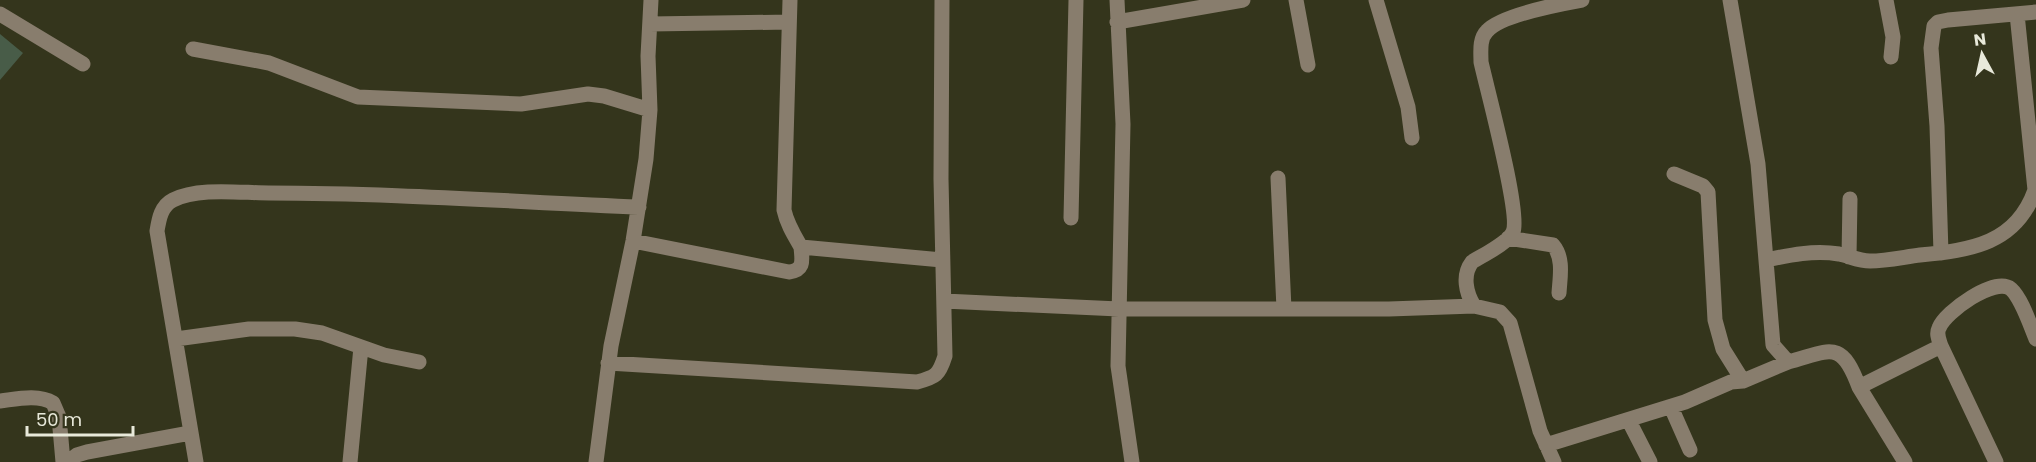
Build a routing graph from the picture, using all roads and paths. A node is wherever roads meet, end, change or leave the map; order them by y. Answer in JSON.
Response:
{"nodes":[{"id":1,"x":651,"y":0,"type":"edge"},
{"id":2,"x":790,"y":0,"type":"edge"},
{"id":3,"x":942,"y":0,"type":"edge"},
{"id":4,"x":1076,"y":0,"type":"edge"},
{"id":5,"x":1117,"y":0,"type":"edge"},
{"id":6,"x":1243,"y":0,"type":"edge"},
{"id":7,"x":1296,"y":0,"type":"edge"},
{"id":8,"x":1376,"y":0,"type":"edge"},
{"id":9,"x":1582,"y":0,"type":"edge"},
{"id":10,"x":1730,"y":0,"type":"edge"},
{"id":11,"x":1886,"y":0,"type":"edge"},
{"id":12,"x":2036,"y":12,"type":"edge"},
{"id":13,"x":0,"y":14,"type":"edge"},
{"id":14,"x":2017,"y":14,"type":"junction"},
{"id":15,"x":789,"y":22,"type":"junction"},
{"id":16,"x":1117,"y":22,"type":"junction"},
{"id":17,"x":650,"y":24,"type":"junction"},
{"id":18,"x":193,"y":49,"type":"dead end"},
{"id":19,"x":1891,"y":57,"type":"dead end"},
{"id":20,"x":83,"y":64,"type":"dead end"},
{"id":21,"x":1308,"y":65,"type":"dead end"},
{"id":22,"x":650,"y":110,"type":"junction"},
{"id":23,"x":1412,"y":138,"type":"dead end"},
{"id":24,"x":1674,"y":174,"type":"dead end"},
{"id":25,"x":1278,"y":178,"type":"dead end"},
{"id":26,"x":1850,"y":199,"type":"dead end"},
{"id":27,"x":639,"y":207,"type":"junction"},
{"id":28,"x":1071,"y":218,"type":"dead end"},
{"id":29,"x":1508,"y":238,"type":"junction"},
{"id":30,"x":633,"y":241,"type":"junction"},
{"id":31,"x":801,"y":247,"type":"junction"},
{"id":32,"x":1941,"y":253,"type":"junction"},
{"id":33,"x":1849,"y":257,"type":"junction"},
{"id":34,"x":942,"y":260,"type":"junction"},
{"id":35,"x":1766,"y":260,"type":"junction"},
{"id":36,"x":1559,"y":293,"type":"dead end"},
{"id":37,"x":944,"y":301,"type":"junction"},
{"id":38,"x":1474,"y":306,"type":"junction"},
{"id":39,"x":1119,"y":309,"type":"junction"},
{"id":40,"x":1284,"y":309,"type":"junction"},
{"id":41,"x":176,"y":339,"type":"junction"},
{"id":42,"x":2036,"y":339,"type":"edge"},
{"id":43,"x":1941,"y":346,"type":"junction"},
{"id":44,"x":361,"y":347,"type":"junction"},
{"id":45,"x":418,"y":362,"type":"dead end"},
{"id":46,"x":1788,"y":362,"type":"junction"},
{"id":47,"x":608,"y":363,"type":"junction"},
{"id":48,"x":1743,"y":381,"type":"junction"},
{"id":49,"x":1859,"y":387,"type":"junction"},
{"id":50,"x":0,"y":401,"type":"edge"},
{"id":51,"x":1671,"y":407,"type":"junction"},
{"id":52,"x":1629,"y":421,"type":"junction"},
{"id":53,"x":190,"y":433,"type":"junction"},
{"id":54,"x":1545,"y":445,"type":"junction"},
{"id":55,"x":1690,"y":450,"type":"dead end"},
{"id":56,"x":63,"y":462,"type":"edge"},
{"id":57,"x":68,"y":462,"type":"edge"},
{"id":58,"x":196,"y":462,"type":"edge"},
{"id":59,"x":350,"y":462,"type":"edge"},
{"id":60,"x":596,"y":462,"type":"edge"},
{"id":61,"x":1132,"y":462,"type":"edge"},
{"id":62,"x":1554,"y":462,"type":"edge"},
{"id":63,"x":1650,"y":462,"type":"edge"},
{"id":64,"x":1905,"y":462,"type":"edge"},
{"id":65,"x":1996,"y":462,"type":"edge"}],
"edges":[{"from":1,"to":17,"type":"street"},
{"from":2,"to":15,"type":"street"},
{"from":3,"to":34,"type":"street"},
{"from":4,"to":28,"type":"street"},
{"from":5,"to":16,"type":"street"},
{"from":6,"to":16,"type":"street"},
{"from":7,"to":21,"type":"street"},
{"from":8,"to":23,"type":"street"},
{"from":9,"to":29,"type":"street"},
{"from":10,"to":35,"type":"street"},
{"from":11,"to":19,"type":"street"},
{"from":12,"to":14,"type":"street"},
{"from":13,"to":20,"type":"street"},
{"from":14,"to":32,"type":"street"},
{"from":14,"to":32,"type":"street"},
{"from":15,"to":17,"type":"street"},
{"from":15,"to":31,"type":"street"},
{"from":16,"to":39,"type":"street"},
{"from":17,"to":22,"type":"street"},
{"from":18,"to":22,"type":"street"},
{"from":22,"to":27,"type":"street"},
{"from":24,"to":48,"type":"street"},
{"from":25,"to":40,"type":"street"},
{"from":26,"to":33,"type":"street"},
{"from":27,"to":30,"type":"street"},
{"from":27,"to":41,"type":"street"},
{"from":29,"to":36,"type":"street"},
{"from":29,"to":38,"type":"street"},
{"from":30,"to":31,"type":"street"},
{"from":30,"to":47,"type":"street"},
{"from":31,"to":34,"type":"street"},
{"from":32,"to":33,"type":"street"},
{"from":33,"to":35,"type":"street"},
{"from":34,"to":37,"type":"street"},
{"from":35,"to":46,"type":"street"},
{"from":37,"to":39,"type":"street"},
{"from":37,"to":47,"type":"street"},
{"from":38,"to":40,"type":"street"},
{"from":38,"to":54,"type":"street"},
{"from":39,"to":40,"type":"street"},
{"from":39,"to":61,"type":"street"},
{"from":41,"to":44,"type":"street"},
{"from":41,"to":53,"type":"street"},
{"from":42,"to":43,"type":"street"},
{"from":43,"to":49,"type":"street"},
{"from":43,"to":65,"type":"street"},
{"from":44,"to":45,"type":"street"},
{"from":44,"to":59,"type":"street"},
{"from":46,"to":48,"type":"street"},
{"from":46,"to":49,"type":"street"},
{"from":47,"to":60,"type":"street"},
{"from":48,"to":51,"type":"street"},
{"from":49,"to":64,"type":"street"},
{"from":50,"to":56,"type":"street"},
{"from":51,"to":52,"type":"street"},
{"from":51,"to":55,"type":"street"},
{"from":52,"to":54,"type":"street"},
{"from":52,"to":63,"type":"street"},
{"from":53,"to":57,"type":"street"},
{"from":53,"to":58,"type":"street"},
{"from":54,"to":62,"type":"street"}]}
